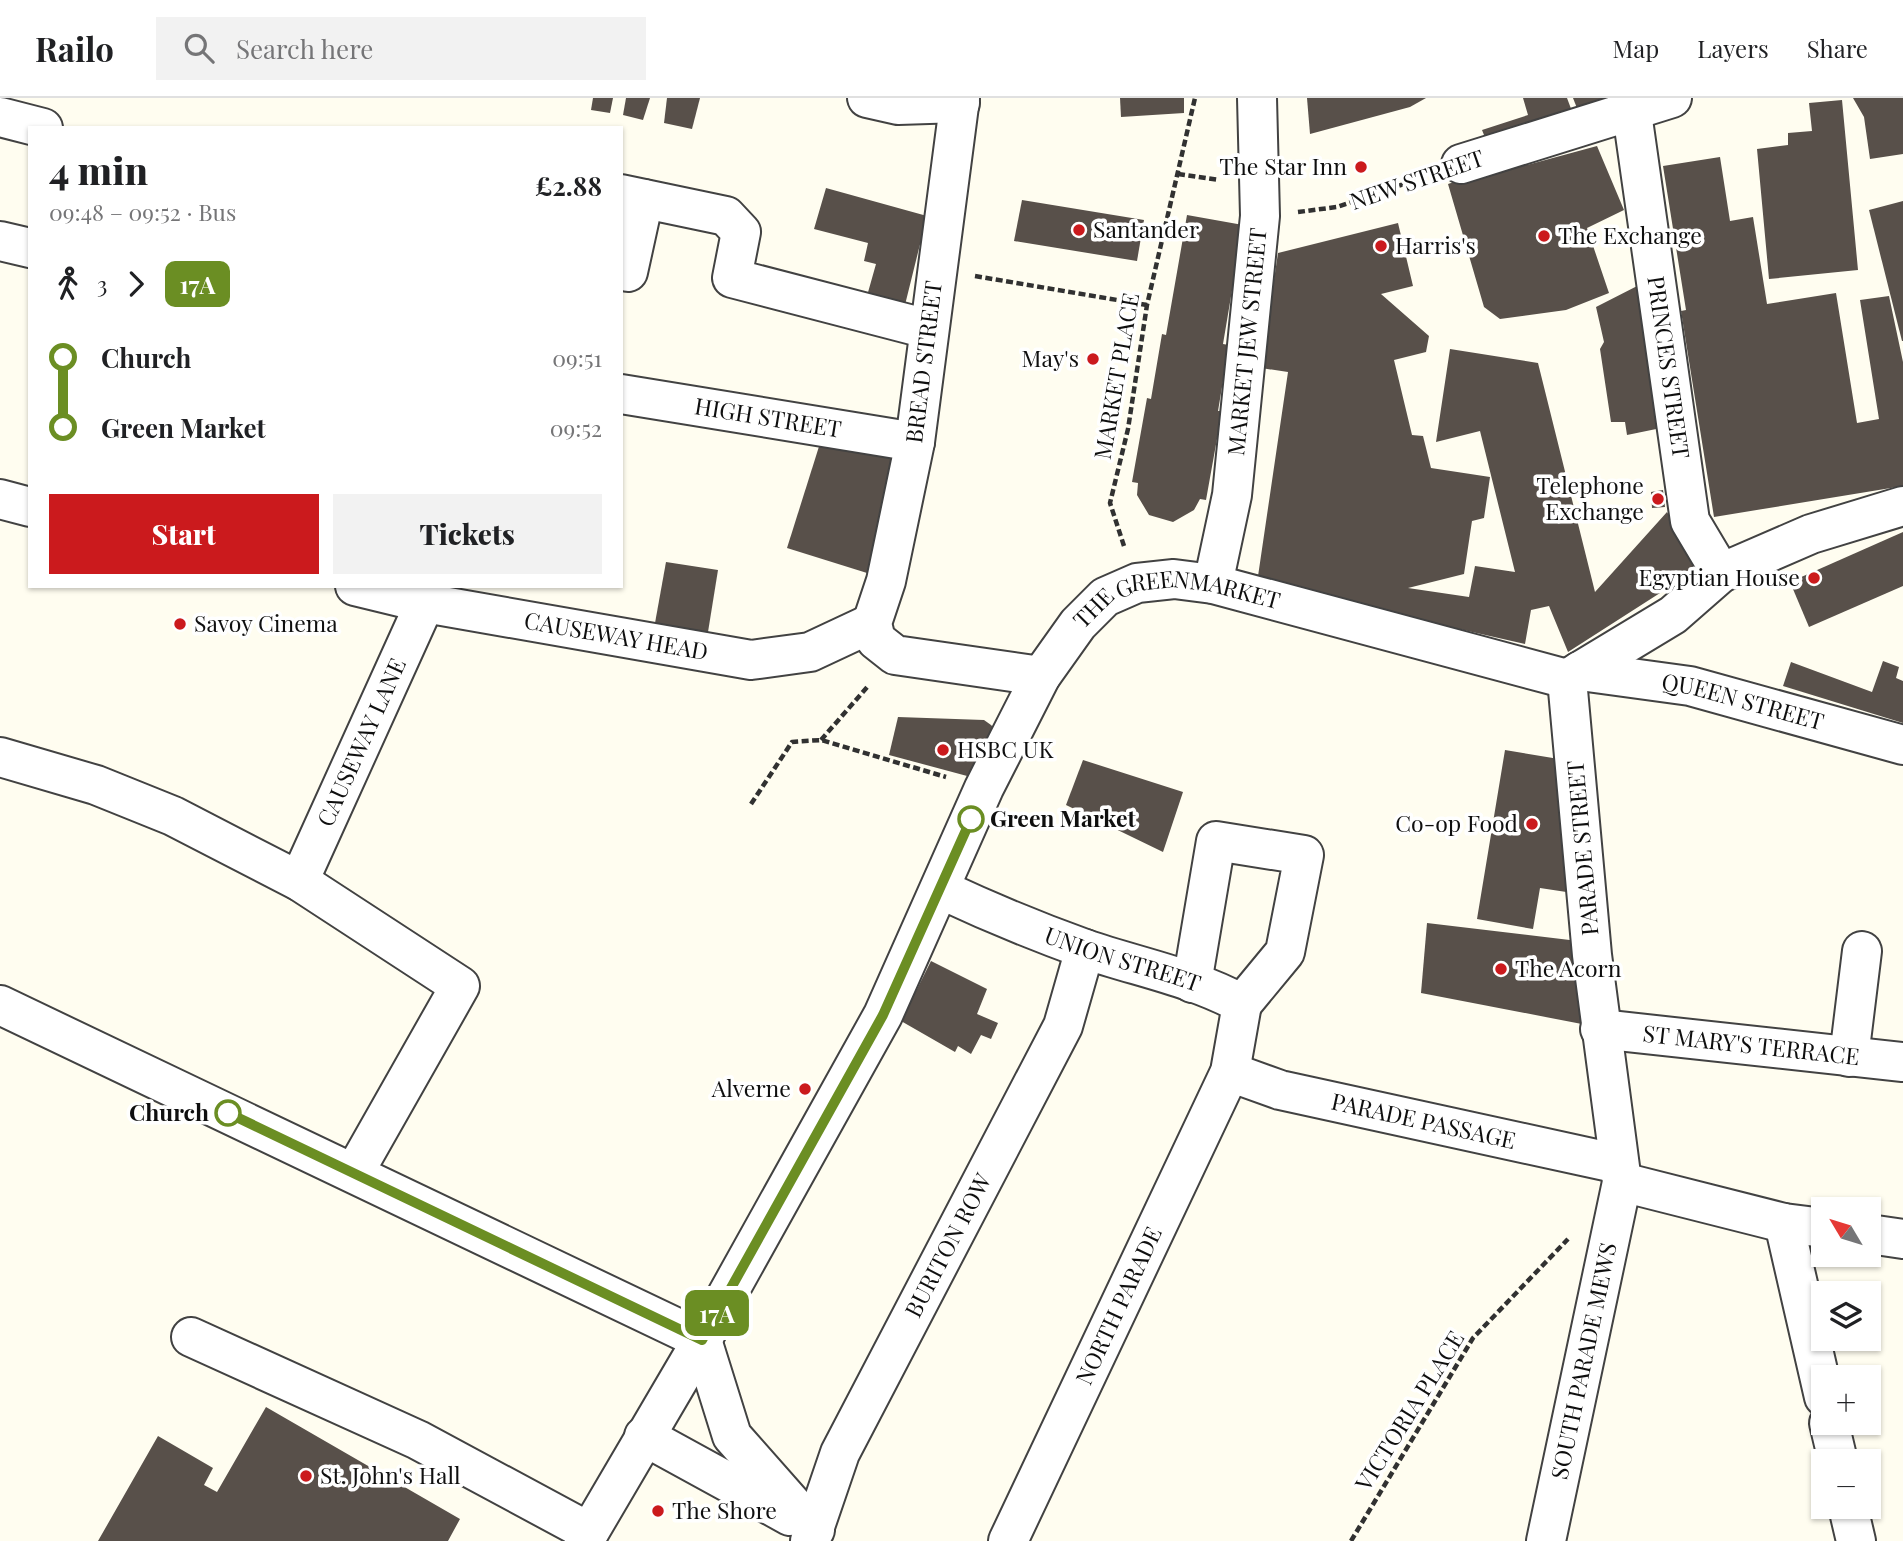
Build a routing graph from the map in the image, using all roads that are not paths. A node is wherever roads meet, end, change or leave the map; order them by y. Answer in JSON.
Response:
{"nodes":[{"id":1,"x":867,"y":98,"type":"edge"},
{"id":2,"x":1257,"y":98,"type":"edge"},
{"id":3,"x":1672,"y":98,"type":"edge"},
{"id":4,"x":960,"y":100,"type":"edge"},
{"id":5,"x":1632,"y":113,"type":"junction"},
{"id":6,"x":0,"y":117,"type":"edge"},
{"id":7,"x":35,"y":126,"type":"edge"},
{"id":8,"x":1461,"y":164,"type":"road end"},
{"id":9,"x":633,"y":196,"type":"edge"},
{"id":10,"x":0,"y":241,"type":"edge"},
{"id":11,"x":28,"y":248,"type":"edge"},
{"id":12,"x":628,"y":272,"type":"dead end"},
{"id":13,"x":928,"y":329,"type":"junction"},
{"id":14,"x":623,"y":394,"type":"edge"},
{"id":15,"x":915,"y":442,"type":"junction"},
{"id":16,"x":0,"y":499,"type":"edge"},
{"id":17,"x":28,"y":506,"type":"edge"},
{"id":18,"x":1903,"y":506,"type":"edge"},
{"id":19,"x":1721,"y":573,"type":"junction"},
{"id":20,"x":1213,"y":584,"type":"junction"},
{"id":21,"x":363,"y":588,"type":"edge"},
{"id":22,"x":425,"y":603,"type":"junction"},
{"id":23,"x":872,"y":623,"type":"junction"},
{"id":24,"x":1573,"y":675,"type":"junction"},
{"id":25,"x":1041,"y":676,"type":"junction"},
{"id":26,"x":1903,"y":745,"type":"edge"},
{"id":27,"x":0,"y":757,"type":"edge"},
{"id":28,"x":299,"y":881,"type":"junction"},
{"id":29,"x":940,"y":889,"type":"junction"},
{"id":30,"x":1085,"y":949,"type":"junction"},
{"id":31,"x":1862,"y":951,"type":"dead end"},
{"id":32,"x":1192,"y":983,"type":"junction"},
{"id":33,"x":1242,"y":1004,"type":"junction"},
{"id":34,"x":0,"y":1005,"type":"edge"},
{"id":35,"x":1601,"y":1030,"type":"junction"},
{"id":36,"x":1849,"y":1057,"type":"junction"},
{"id":37,"x":1903,"y":1062,"type":"edge"},
{"id":38,"x":1230,"y":1072,"type":"junction"},
{"id":39,"x":354,"y":1173,"type":"junction"},
{"id":40,"x":1621,"y":1173,"type":"junction"},
{"id":41,"x":1784,"y":1223,"type":"junction"},
{"id":42,"x":1811,"y":1226,"type":"edge"},
{"id":43,"x":1881,"y":1236,"type":"edge"},
{"id":44,"x":1903,"y":1239,"type":"edge"},
{"id":45,"x":191,"y":1337,"type":"dead end"},
{"id":46,"x":702,"y":1340,"type":"junction"},
{"id":47,"x":1817,"y":1365,"type":"edge"},
{"id":48,"x":645,"y":1436,"type":"junction"},
{"id":49,"x":1851,"y":1519,"type":"edge"},
{"id":50,"x":586,"y":1536,"type":"edge"},
{"id":51,"x":820,"y":1537,"type":"edge"},
{"id":52,"x":1008,"y":1541,"type":"edge"},
{"id":53,"x":1546,"y":1541,"type":"edge"},
{"id":54,"x":1856,"y":1541,"type":"edge"}],
"edges":[{"from":1,"to":4,"type":"street"},
{"from":2,"to":20,"type":"street","name":"MARKET JEW STREET"},
{"from":3,"to":5,"type":"street","name":"NEW STREET"},
{"from":4,"to":13,"type":"street","name":"BREAD STREET"},
{"from":5,"to":8,"type":"street","name":"NEW STREET"},
{"from":5,"to":19,"type":"street","name":"PRINCES STREET"},
{"from":6,"to":7,"type":"street"},
{"from":9,"to":12,"type":"street"},
{"from":9,"to":13,"type":"street"},
{"from":10,"to":11,"type":"street"},
{"from":13,"to":15,"type":"street","name":"BREAD STREET"},
{"from":14,"to":15,"type":"street","name":"HIGH STREET"},
{"from":15,"to":23,"type":"street","name":"BREAD STREET"},
{"from":16,"to":17,"type":"street"},
{"from":18,"to":19,"type":"street"},
{"from":19,"to":24,"type":"street"},
{"from":20,"to":24,"type":"street","name":"THE GREENMARKET"},
{"from":20,"to":25,"type":"street","name":"THE GREENMARKET"},
{"from":21,"to":22,"type":"street","name":"CAUSEWAY HEAD"},
{"from":22,"to":23,"type":"street","name":"CAUSEWAY HEAD"},
{"from":22,"to":28,"type":"street","name":"CAUSEWAY LANE"},
{"from":23,"to":25,"type":"street"},
{"from":24,"to":26,"type":"street","name":"QUEEN STREET"},
{"from":24,"to":35,"type":"street","name":"PARADE STREET"},
{"from":25,"to":29,"type":"street","name":"THE GREENMARKET"},
{"from":27,"to":28,"type":"street"},
{"from":28,"to":39,"type":"street"},
{"from":29,"to":30,"type":"street","name":"UNION STREET"},
{"from":29,"to":46,"type":"street","name":"THE GREENMARKET"},
{"from":30,"to":32,"type":"street","name":"UNION STREET"},
{"from":30,"to":51,"type":"street","name":"BURITON ROW"},
{"from":31,"to":36,"type":"street"},
{"from":32,"to":33,"type":"street","name":"UNION STREET"},
{"from":32,"to":33,"type":"street"},
{"from":33,"to":38,"type":"street"},
{"from":34,"to":39,"type":"street"},
{"from":35,"to":36,"type":"street","name":"ST MARY'S TERRACE"},
{"from":35,"to":40,"type":"street","name":"PARADE STREET"},
{"from":36,"to":37,"type":"street","name":"ST MARY'S TERRACE"},
{"from":38,"to":40,"type":"street","name":"PARADE PASSAGE"},
{"from":38,"to":52,"type":"street","name":"NORTH PARADE"},
{"from":39,"to":46,"type":"street"},
{"from":40,"to":41,"type":"street","name":"PARADE PASSAGE"},
{"from":40,"to":53,"type":"street","name":"SOUTH PARADE MEWS"},
{"from":41,"to":42,"type":"street","name":"PARADE PASSAGE"},
{"from":41,"to":47,"type":"street"},
{"from":43,"to":44,"type":"street"},
{"from":45,"to":50,"type":"street"},
{"from":46,"to":48,"type":"street","name":"THE GREENMARKET"},
{"from":46,"to":51,"type":"street"},
{"from":48,"to":50,"type":"street","name":"THE GREENMARKET"},
{"from":48,"to":51,"type":"street"},
{"from":49,"to":54,"type":"street"}]}
